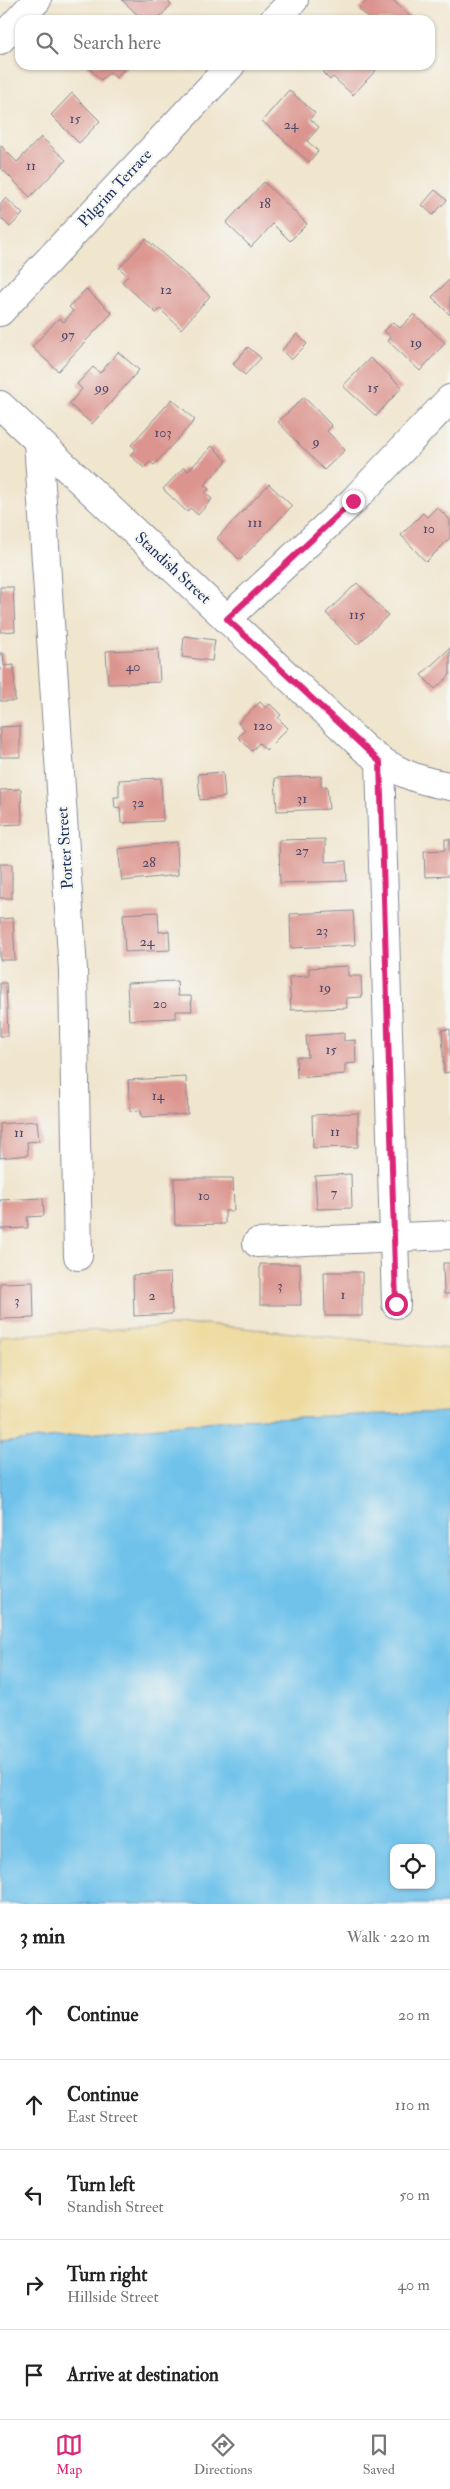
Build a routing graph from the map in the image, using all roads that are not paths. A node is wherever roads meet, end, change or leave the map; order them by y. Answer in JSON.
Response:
{"nodes":[{"id":1,"x":37,"y":0,"type":"edge"},
{"id":2,"x":294,"y":0,"type":"edge"},
{"id":3,"x":23,"y":15,"type":"edge"},
{"id":4,"x":279,"y":15,"type":"edge"},
{"id":5,"x":15,"y":24,"type":"edge"},
{"id":6,"x":0,"y":40,"type":"edge"},
{"id":7,"x":227,"y":70,"type":"edge"},
{"id":8,"x":0,"y":312,"type":"edge"},
{"id":9,"x":450,"y":399,"type":"edge"},
{"id":10,"x":0,"y":405,"type":"edge"},
{"id":11,"x":38,"y":441,"type":"junction"},
{"id":12,"x":227,"y":619,"type":"junction"},
{"id":13,"x":380,"y":762,"type":"junction"},
{"id":14,"x":450,"y":786,"type":"edge"},
{"id":15,"x":450,"y":1234,"type":"edge"},
{"id":16,"x":394,"y":1237,"type":"junction"},
{"id":17,"x":257,"y":1243,"type":"dead end"},
{"id":18,"x":78,"y":1256,"type":"dead end"},
{"id":19,"x":396,"y":1304,"type":"dead end"}],
"edges":[{"from":1,"to":3,"type":"street"},
{"from":2,"to":4,"type":"street"},
{"from":5,"to":6,"type":"street"},
{"from":7,"to":8,"type":"street","name":"Pilgrim Terrace"},
{"from":9,"to":12,"type":"street"},
{"from":10,"to":11,"type":"street","name":"Standish Street"},
{"from":11,"to":12,"type":"street","name":"Standish Street"},
{"from":11,"to":18,"type":"street","name":"Porter Street"},
{"from":12,"to":13,"type":"street","name":"Standish Street"},
{"from":13,"to":14,"type":"street","name":"Standish Street"},
{"from":13,"to":16,"type":"street"},
{"from":15,"to":16,"type":"street"},
{"from":16,"to":17,"type":"street"},
{"from":16,"to":19,"type":"street"}]}
